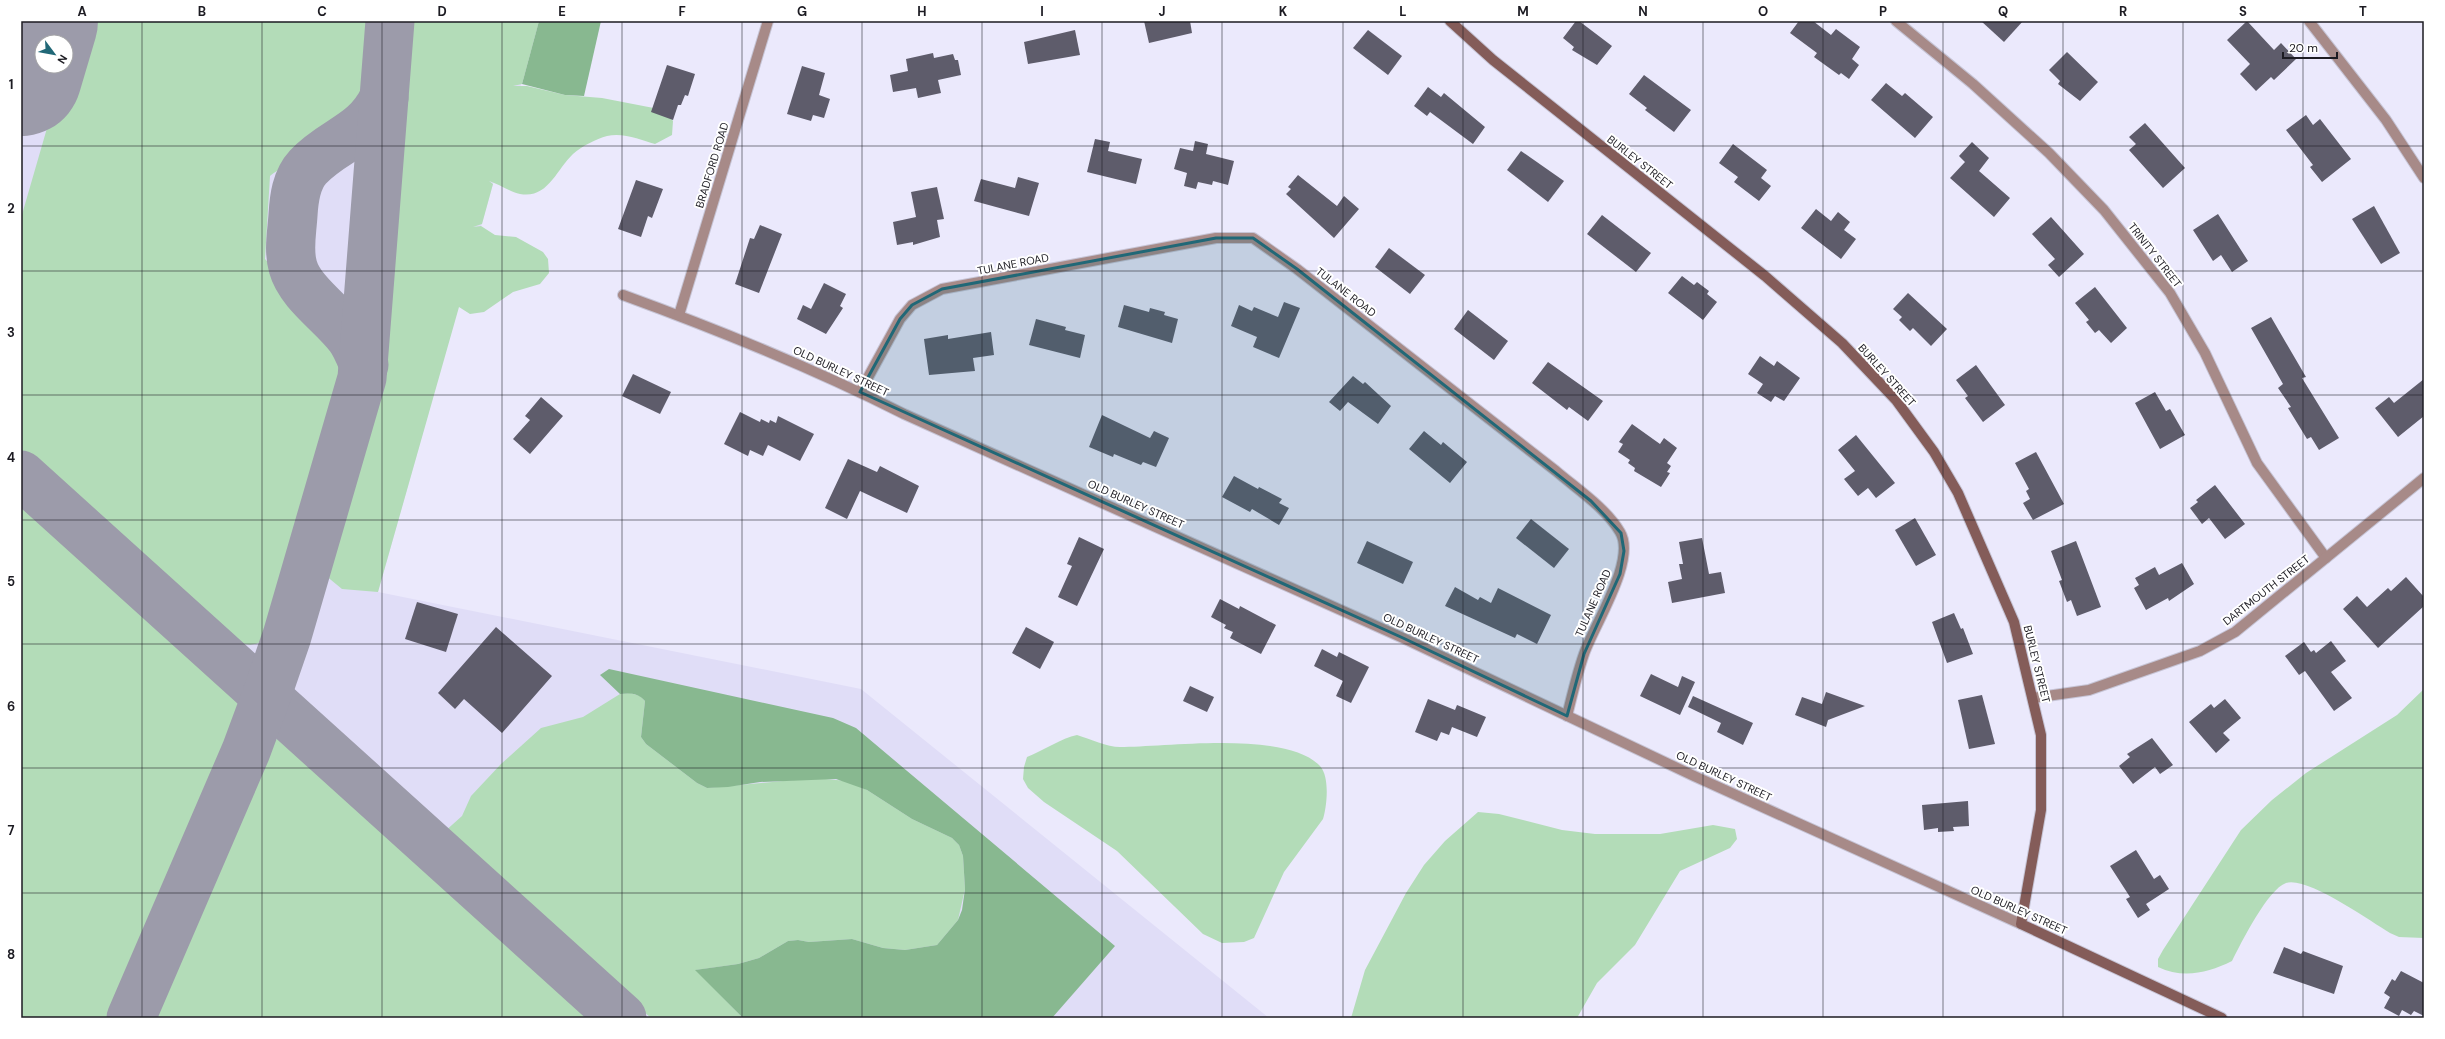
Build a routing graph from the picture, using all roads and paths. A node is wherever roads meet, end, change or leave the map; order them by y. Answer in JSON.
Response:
{"nodes":[{"id":1,"x":768,"y":21,"type":"edge"},
{"id":2,"x":1450,"y":21,"type":"edge"},
{"id":3,"x":1896,"y":21,"type":"edge"},
{"id":4,"x":2309,"y":21,"type":"edge"},
{"id":5,"x":2424,"y":178,"type":"edge"},
{"id":6,"x":624,"y":295,"type":"dead end"},
{"id":7,"x":679,"y":315,"type":"junction"},
{"id":8,"x":860,"y":392,"type":"junction"},
{"id":9,"x":2424,"y":478,"type":"edge"},
{"id":10,"x":2326,"y":558,"type":"junction"},
{"id":11,"x":2033,"y":698,"type":"junction"},
{"id":12,"x":1567,"y":716,"type":"junction"},
{"id":13,"x":2021,"y":924,"type":"junction"},
{"id":14,"x":2222,"y":1018,"type":"edge"}],
"edges":[{"from":1,"to":7,"type":"street","name":"BRADFORD ROAD"},
{"from":2,"to":11,"type":"main road","name":"BURLEY STREET"},
{"from":3,"to":10,"type":"street","name":"TRINITY STREET"},
{"from":4,"to":5,"type":"street"},
{"from":6,"to":7,"type":"street","name":"OLD BURLEY STREET"},
{"from":7,"to":8,"type":"street","name":"OLD BURLEY STREET"},
{"from":8,"to":12,"type":"street","name":"OLD BURLEY STREET"},
{"from":8,"to":12,"type":"street","name":"TULANE ROAD"},
{"from":9,"to":10,"type":"street","name":"DARTMOUTH STREET"},
{"from":10,"to":11,"type":"street","name":"DARTMOUTH STREET"},
{"from":11,"to":13,"type":"main road","name":"BURLEY STREET"},
{"from":12,"to":13,"type":"street","name":"OLD BURLEY STREET"},
{"from":13,"to":14,"type":"main road","name":"OLD BURLEY STREET"}]}
